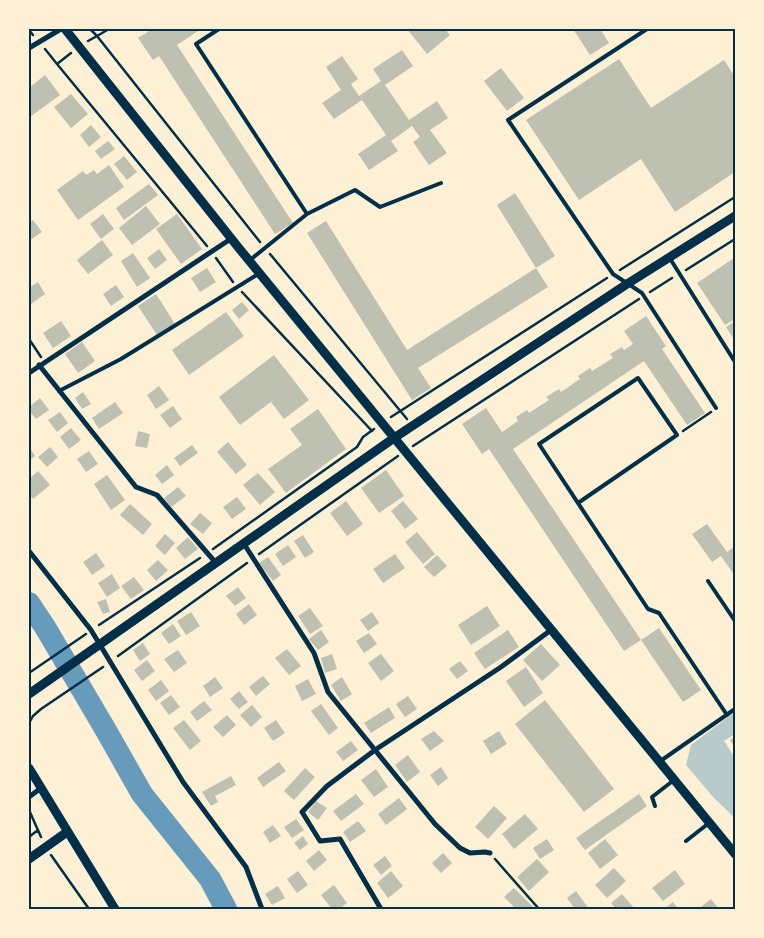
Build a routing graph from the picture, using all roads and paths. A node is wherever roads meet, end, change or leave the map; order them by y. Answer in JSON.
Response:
{"nodes":[{"id":1,"x":61,"y":29,"type":"edge"},
{"id":2,"x":65,"y":29,"type":"edge"},
{"id":3,"x":90,"y":29,"type":"edge"},
{"id":4,"x":109,"y":29,"type":"edge"},
{"id":5,"x":219,"y":29,"type":"edge"},
{"id":6,"x":647,"y":29,"type":"edge"},
{"id":7,"x":29,"y":30,"type":"edge"},
{"id":8,"x":98,"y":36,"type":"junction"},
{"id":9,"x":39,"y":42,"type":"junction"},
{"id":10,"x":79,"y":46,"type":"junction"},
{"id":11,"x":29,"y":48,"type":"edge"},
{"id":12,"x":441,"y":182,"type":"dead end"},
{"id":13,"x":735,"y":197,"type":"edge"},
{"id":14,"x":307,"y":214,"type":"junction"},
{"id":15,"x":735,"y":216,"type":"edge"},
{"id":16,"x":232,"y":238,"type":"junction"},
{"id":17,"x":735,"y":239,"type":"edge"},
{"id":18,"x":265,"y":248,"type":"junction"},
{"id":19,"x":669,"y":257,"type":"junction"},
{"id":20,"x":250,"y":260,"type":"junction"},
{"id":21,"x":260,"y":273,"type":"junction"},
{"id":22,"x":613,"y":274,"type":"junction"},
{"id":23,"x":679,"y":274,"type":"junction"},
{"id":24,"x":627,"y":284,"type":"junction"},
{"id":25,"x":643,"y":296,"type":"junction"},
{"id":26,"x":29,"y":339,"type":"edge"},
{"id":27,"x":44,"y":362,"type":"junction"},
{"id":28,"x":735,"y":362,"type":"edge"},
{"id":29,"x":39,"y":366,"type":"junction"},
{"id":30,"x":29,"y":373,"type":"edge"},
{"id":31,"x":59,"y":391,"type":"junction"},
{"id":32,"x":716,"y":408,"type":"joint"},
{"id":33,"x":400,"y":411,"type":"junction"},
{"id":34,"x":383,"y":424,"type":"junction"},
{"id":35,"x":412,"y":426,"type":"junction"},
{"id":36,"x":677,"y":435,"type":"junction"},
{"id":37,"x":394,"y":438,"type":"junction"},
{"id":38,"x":423,"y":440,"type":"junction"},
{"id":39,"x":405,"y":451,"type":"junction"},
{"id":40,"x":578,"y":503,"type":"junction"},
{"id":41,"x":244,"y":544,"type":"junction"},
{"id":42,"x":29,"y":550,"type":"edge"},
{"id":43,"x":207,"y":553,"type":"junction"},
{"id":44,"x":254,"y":558,"type":"junction"},
{"id":45,"x":217,"y":563,"type":"junction"},
{"id":46,"x":708,"y":581,"type":"dead end"},
{"id":47,"x":735,"y":621,"type":"edge"},
{"id":48,"x":552,"y":630,"type":"junction"},
{"id":49,"x":91,"y":631,"type":"junction"},
{"id":50,"x":99,"y":646,"type":"junction"},
{"id":51,"x":111,"y":661,"type":"junction"},
{"id":52,"x":29,"y":673,"type":"edge"},
{"id":53,"x":31,"y":693,"type":"edge"},
{"id":54,"x":735,"y":709,"type":"edge"},
{"id":55,"x":727,"y":715,"type":"junction"},
{"id":56,"x":29,"y":723,"type":"edge"},
{"id":57,"x":375,"y":750,"type":"junction"},
{"id":58,"x":659,"y":762,"type":"junction"},
{"id":59,"x":29,"y":768,"type":"edge"},
{"id":60,"x":674,"y":780,"type":"junction"},
{"id":61,"x":41,"y":788,"type":"junction"},
{"id":62,"x":29,"y":797,"type":"edge"},
{"id":63,"x":655,"y":806,"type":"dead end"},
{"id":64,"x":29,"y":810,"type":"edge"},
{"id":65,"x":710,"y":823,"type":"junction"},
{"id":66,"x":38,"y":830,"type":"junction"},
{"id":67,"x":67,"y":832,"type":"junction"},
{"id":68,"x":29,"y":837,"type":"edge"},
{"id":69,"x":686,"y":841,"type":"dead end"},
{"id":70,"x":46,"y":847,"type":"junction"},
{"id":71,"x":490,"y":853,"type":"joint"},
{"id":72,"x":735,"y":854,"type":"edge"},
{"id":73,"x":29,"y":859,"type":"edge"},
{"id":74,"x":89,"y":909,"type":"edge"},
{"id":75,"x":115,"y":909,"type":"edge"},
{"id":76,"x":262,"y":909,"type":"edge"},
{"id":77,"x":381,"y":909,"type":"edge"},
{"id":78,"x":539,"y":909,"type":"edge"}],
"edges":[{"from":1,"to":9,"type":"street"},
{"from":2,"to":10,"type":"street"},
{"from":3,"to":8,"type":"path"},
{"from":4,"to":8,"type":"path"},
{"from":5,"to":14,"type":"lane"},
{"from":6,"to":22,"type":"lane"},
{"from":7,"to":9,"type":"path"},
{"from":8,"to":10,"type":"path"},
{"from":8,"to":18,"type":"path"},
{"from":9,"to":10,"type":"path"},
{"from":9,"to":11,"type":"street"},
{"from":10,"to":16,"type":"street"},
{"from":12,"to":14,"type":"lane"},
{"from":13,"to":22,"type":"path"},
{"from":14,"to":18,"type":"lane"},
{"from":15,"to":19,"type":"street"},
{"from":16,"to":20,"type":"street"},
{"from":16,"to":27,"type":"street"},
{"from":17,"to":23,"type":"path"},
{"from":18,"to":20,"type":"lane"},
{"from":18,"to":33,"type":"path"},
{"from":19,"to":23,"type":"lane"},
{"from":19,"to":24,"type":"street"},
{"from":20,"to":21,"type":"street"},
{"from":21,"to":31,"type":"lane"},
{"from":21,"to":34,"type":"street"},
{"from":22,"to":24,"type":"lane"},
{"from":22,"to":33,"type":"path"},
{"from":23,"to":25,"type":"path"},
{"from":23,"to":28,"type":"lane"},
{"from":24,"to":25,"type":"lane"},
{"from":24,"to":35,"type":"street"},
{"from":25,"to":32,"type":"lane"},
{"from":25,"to":38,"type":"path"},
{"from":26,"to":27,"type":"path"},
{"from":27,"to":29,"type":"street"},
{"from":29,"to":30,"type":"street"},
{"from":29,"to":31,"type":"street"},
{"from":31,"to":43,"type":"street"},
{"from":32,"to":36,"type":"path"},
{"from":33,"to":34,"type":"path"},
{"from":33,"to":35,"type":"path"},
{"from":34,"to":37,"type":"street"},
{"from":34,"to":43,"type":"path"},
{"from":35,"to":37,"type":"street"},
{"from":35,"to":38,"type":"path"},
{"from":36,"to":40,"type":"lane"},
{"from":36,"to":40,"type":"lane"},
{"from":37,"to":39,"type":"street"},
{"from":37,"to":41,"type":"street"},
{"from":38,"to":39,"type":"path"},
{"from":39,"to":44,"type":"path"},
{"from":39,"to":48,"type":"street"},
{"from":40,"to":55,"type":"lane"},
{"from":41,"to":44,"type":"street"},
{"from":41,"to":45,"type":"street"},
{"from":42,"to":49,"type":"street"},
{"from":43,"to":45,"type":"street"},
{"from":43,"to":49,"type":"path"},
{"from":44,"to":51,"type":"path"},
{"from":44,"to":57,"type":"street"},
{"from":45,"to":50,"type":"street"},
{"from":46,"to":47,"type":"lane"},
{"from":48,"to":57,"type":"street"},
{"from":48,"to":58,"type":"street"},
{"from":49,"to":50,"type":"street"},
{"from":49,"to":52,"type":"path"},
{"from":50,"to":51,"type":"street"},
{"from":50,"to":53,"type":"street"},
{"from":51,"to":56,"type":"path"},
{"from":51,"to":76,"type":"street"},
{"from":54,"to":55,"type":"lane"},
{"from":55,"to":58,"type":"lane"},
{"from":57,"to":71,"type":"street"},
{"from":57,"to":77,"type":"street"},
{"from":58,"to":60,"type":"street"},
{"from":59,"to":61,"type":"street"},
{"from":60,"to":63,"type":"lane"},
{"from":60,"to":65,"type":"street"},
{"from":61,"to":62,"type":"street"},
{"from":61,"to":67,"type":"street"},
{"from":64,"to":66,"type":"path"},
{"from":65,"to":69,"type":"lane"},
{"from":65,"to":72,"type":"street"},
{"from":66,"to":68,"type":"path"},
{"from":66,"to":70,"type":"path"},
{"from":67,"to":70,"type":"street"},
{"from":67,"to":75,"type":"street"},
{"from":70,"to":73,"type":"street"},
{"from":70,"to":74,"type":"path"},
{"from":71,"to":78,"type":"path"}]}
